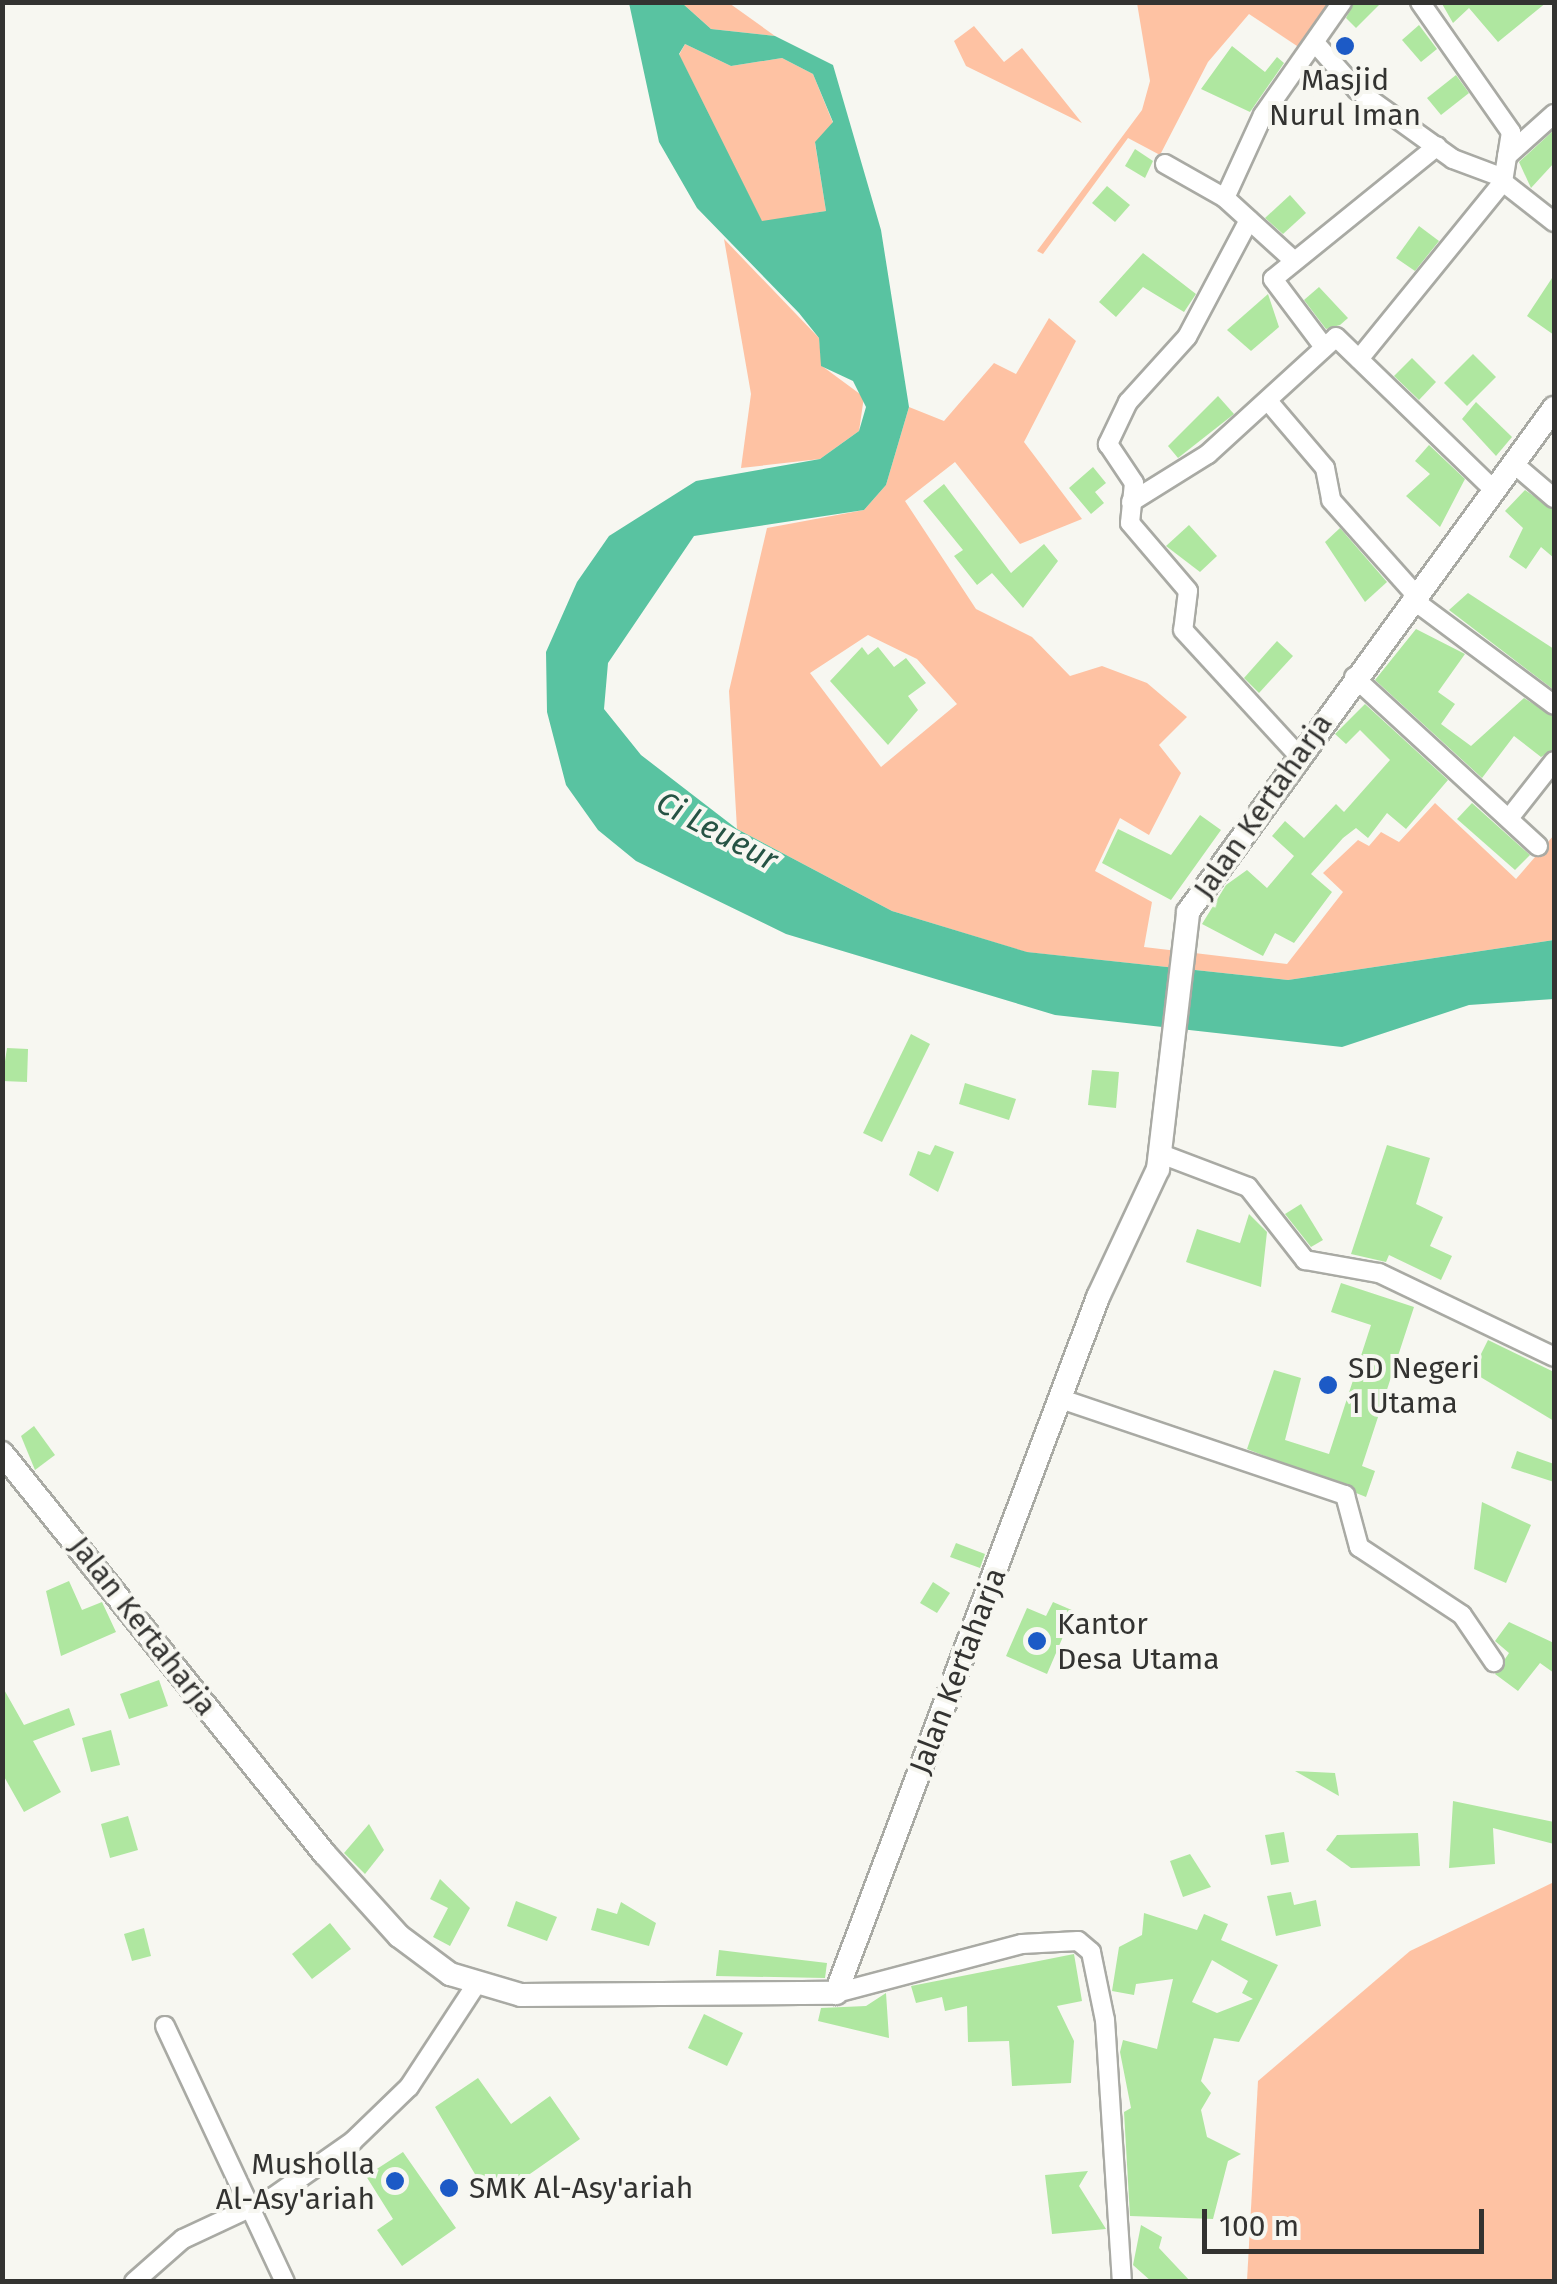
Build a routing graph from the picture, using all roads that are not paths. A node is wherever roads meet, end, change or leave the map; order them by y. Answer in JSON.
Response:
{"nodes":[{"id":1,"x":1342,"y":2,"type":"edge"},
{"id":2,"x":1420,"y":2,"type":"edge"},
{"id":3,"x":1316,"y":44,"type":"junction"},
{"id":4,"x":1554,"y":114,"type":"edge"},
{"id":5,"x":1436,"y":146,"type":"junction"},
{"id":6,"x":1506,"y":156,"type":"junction"},
{"id":7,"x":1166,"y":164,"type":"dead end"},
{"id":8,"x":1502,"y":180,"type":"junction"},
{"id":9,"x":1225,"y":198,"type":"junction"},
{"id":10,"x":1249,"y":220,"type":"junction"},
{"id":11,"x":1554,"y":222,"type":"edge"},
{"id":12,"x":1291,"y":258,"type":"junction"},
{"id":13,"x":1324,"y":347,"type":"junction"},
{"id":14,"x":1359,"y":358,"type":"junction"},
{"id":15,"x":1268,"y":402,"type":"junction"},
{"id":16,"x":1554,"y":408,"type":"edge"},
{"id":17,"x":1513,"y":463,"type":"junction"},
{"id":18,"x":1494,"y":489,"type":"junction"},
{"id":19,"x":1554,"y":498,"type":"edge"},
{"id":20,"x":1131,"y":502,"type":"junction"},
{"id":21,"x":1414,"y":596,"type":"junction"},
{"id":22,"x":1354,"y":678,"type":"junction"},
{"id":23,"x":1554,"y":705,"type":"edge"},
{"id":24,"x":1299,"y":756,"type":"junction"},
{"id":25,"x":1554,"y":761,"type":"edge"},
{"id":26,"x":1510,"y":817,"type":"junction"},
{"id":27,"x":1538,"y":846,"type":"dead end"},
{"id":28,"x":1161,"y":1154,"type":"junction"},
{"id":29,"x":1554,"y":1357,"type":"edge"},
{"id":30,"x":1061,"y":1399,"type":"junction"},
{"id":31,"x":2,"y":1453,"type":"edge"},
{"id":32,"x":1494,"y":1662,"type":"dead end"},
{"id":33,"x":476,"y":1986,"type":"junction"},
{"id":34,"x":836,"y":1993,"type":"junction"},
{"id":35,"x":166,"y":2026,"type":"dead end"},
{"id":36,"x":247,"y":2209,"type":"junction"},
{"id":37,"x":134,"y":2282,"type":"edge"},
{"id":38,"x":285,"y":2282,"type":"edge"},
{"id":39,"x":1122,"y":2282,"type":"edge"}],
"edges":[{"from":1,"to":3,"type":"street"},
{"from":2,"to":6,"type":"street"},
{"from":3,"to":5,"type":"street"},
{"from":3,"to":9,"type":"street"},
{"from":4,"to":6,"type":"street"},
{"from":5,"to":8,"type":"street"},
{"from":5,"to":12,"type":"street"},
{"from":6,"to":8,"type":"street"},
{"from":7,"to":9,"type":"street"},
{"from":8,"to":11,"type":"street"},
{"from":8,"to":14,"type":"street"},
{"from":9,"to":10,"type":"street"},
{"from":10,"to":12,"type":"street"},
{"from":10,"to":20,"type":"street"},
{"from":12,"to":13,"type":"street"},
{"from":13,"to":14,"type":"street"},
{"from":13,"to":15,"type":"street"},
{"from":14,"to":18,"type":"street"},
{"from":15,"to":20,"type":"street"},
{"from":15,"to":21,"type":"street"},
{"from":16,"to":17,"type":"street","name":"Jalan Kertaharja"},
{"from":17,"to":18,"type":"street","name":"Jalan Kertaharja"},
{"from":17,"to":19,"type":"street"},
{"from":18,"to":21,"type":"street","name":"Jalan Kertaharja"},
{"from":20,"to":24,"type":"street"},
{"from":21,"to":22,"type":"street","name":"Jalan Kertaharja"},
{"from":21,"to":23,"type":"street"},
{"from":22,"to":24,"type":"street","name":"Jalan Kertaharja"},
{"from":22,"to":26,"type":"street"},
{"from":24,"to":28,"type":"street","name":"Jalan Kertaharja"},
{"from":25,"to":26,"type":"street"},
{"from":26,"to":27,"type":"street"},
{"from":28,"to":29,"type":"street"},
{"from":28,"to":30,"type":"street","name":"Jalan Kertaharja"},
{"from":30,"to":32,"type":"street"},
{"from":30,"to":34,"type":"street","name":"Jalan Kertaharja"},
{"from":31,"to":33,"type":"street","name":"Jalan Kertaharja"},
{"from":33,"to":34,"type":"street","name":"Jalan Kertaharja"},
{"from":33,"to":36,"type":"street"},
{"from":34,"to":39,"type":"street"},
{"from":35,"to":36,"type":"street"},
{"from":36,"to":37,"type":"street"},
{"from":36,"to":38,"type":"street"}]}
